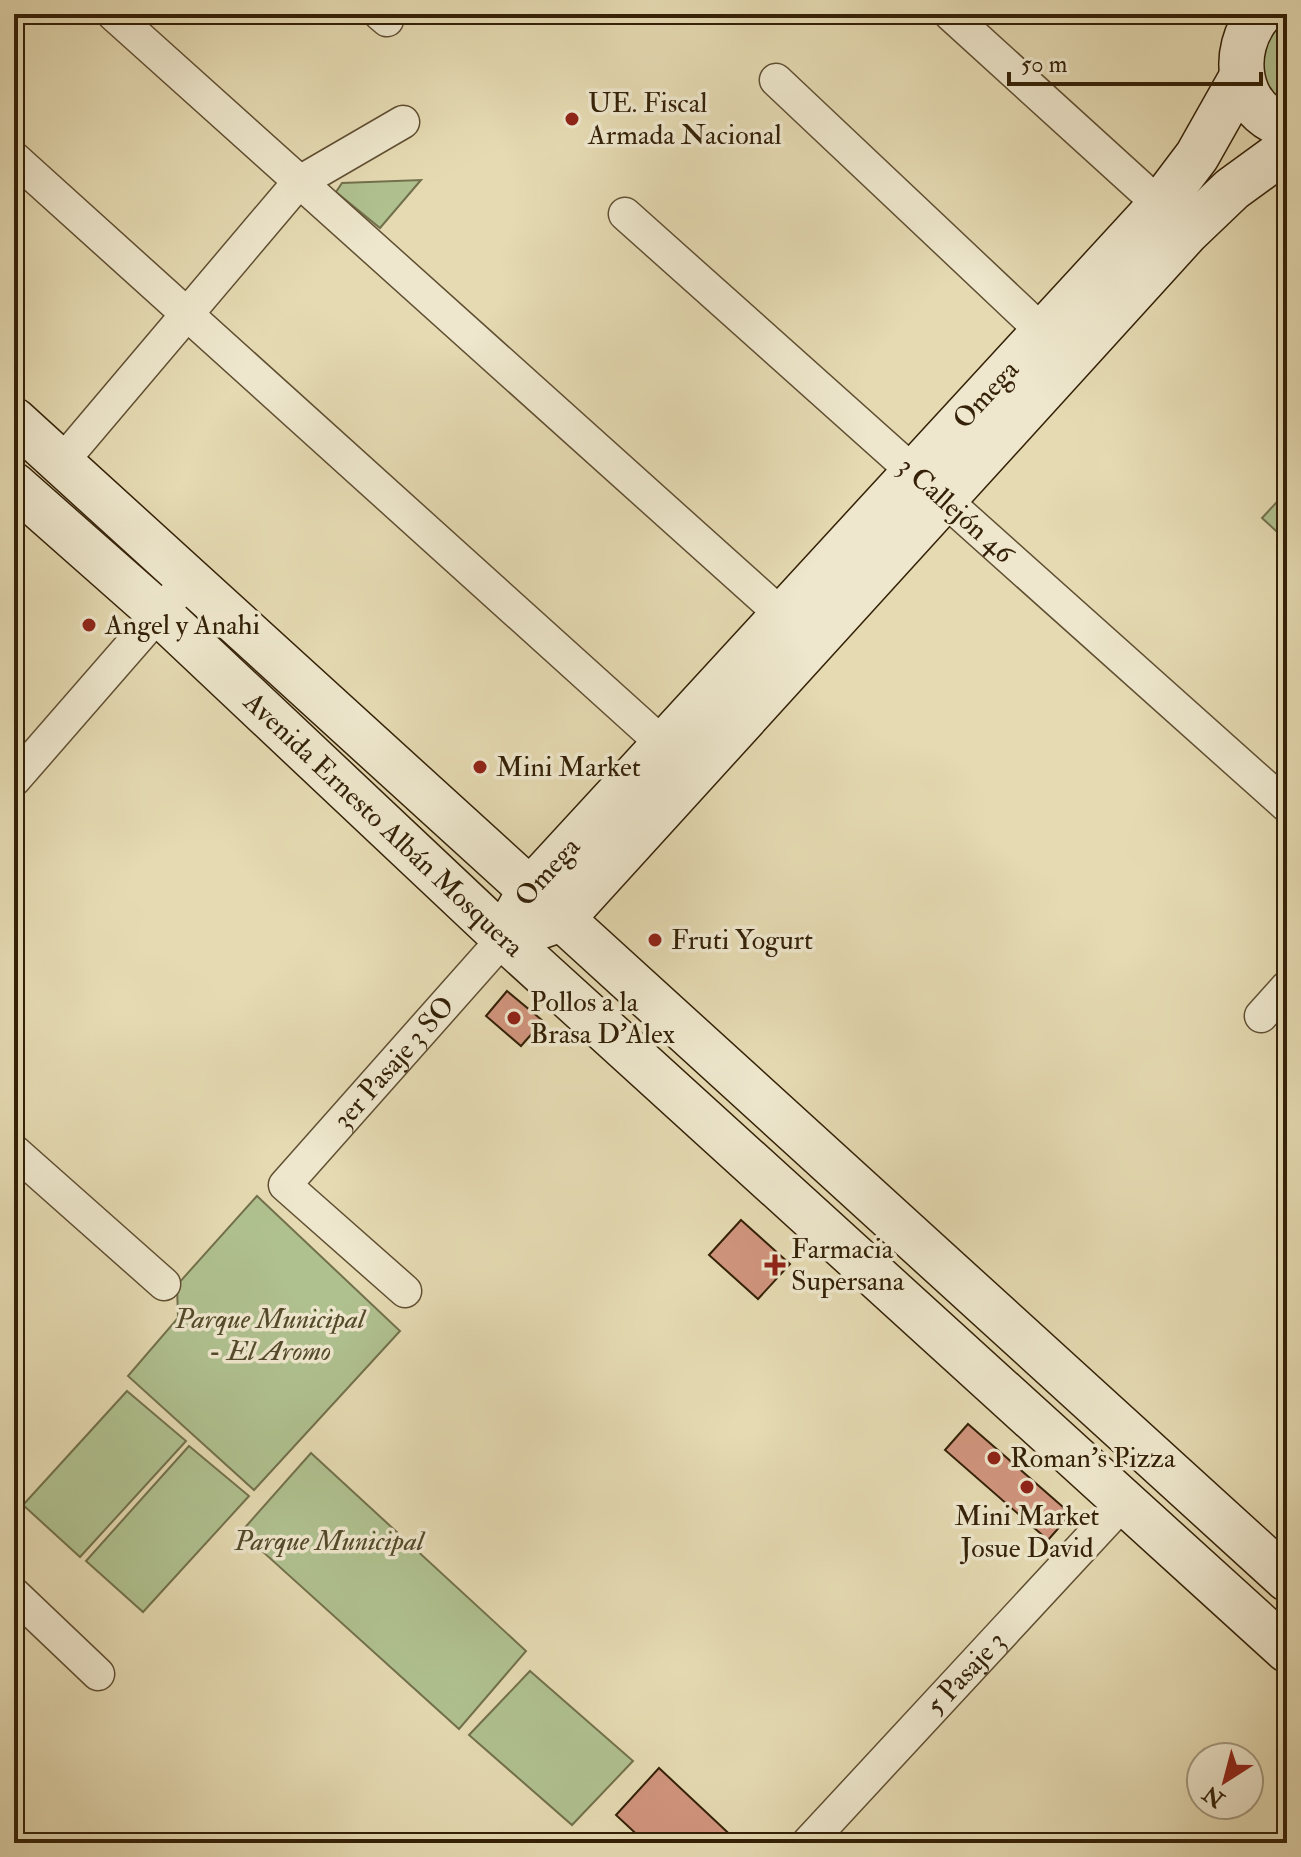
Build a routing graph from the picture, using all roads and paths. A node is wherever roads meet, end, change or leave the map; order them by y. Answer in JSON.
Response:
{"nodes":[{"id":1,"x":113,"y":14,"type":"edge"},
{"id":2,"x":950,"y":14,"type":"edge"},
{"id":3,"x":1247,"y":21,"type":"edge"},
{"id":4,"x":1241,"y":78,"type":"junction"},
{"id":5,"x":776,"y":80,"type":"dead end"},
{"id":6,"x":403,"y":122,"type":"dead end"},
{"id":7,"x":1287,"y":126,"type":"edge"},
{"id":8,"x":1287,"y":149,"type":"edge"},
{"id":9,"x":14,"y":158,"type":"edge"},
{"id":10,"x":298,"y":183,"type":"junction"},
{"id":11,"x":1160,"y":205,"type":"junction"},
{"id":12,"x":625,"y":214,"type":"dead end"},
{"id":13,"x":185,"y":313,"type":"junction"},
{"id":14,"x":1043,"y":332,"type":"junction"},
{"id":15,"x":14,"y":420,"type":"edge"},
{"id":16,"x":61,"y":463,"type":"junction"},
{"id":17,"x":14,"y":485,"type":"edge"},
{"id":18,"x":929,"y":486,"type":"junction"},
{"id":19,"x":189,"y":579,"type":"junction"},
{"id":20,"x":160,"y":614,"type":"junction"},
{"id":21,"x":782,"y":615,"type":"junction"},
{"id":22,"x":663,"y":744,"type":"junction"},
{"id":23,"x":14,"y":780,"type":"edge"},
{"id":24,"x":1287,"y":806,"type":"edge"},
{"id":25,"x":530,"y":890,"type":"junction"},
{"id":26,"x":562,"y":919,"type":"junction"},
{"id":27,"x":504,"y":938,"type":"junction"},
{"id":28,"x":1287,"y":987,"type":"edge"},
{"id":29,"x":1261,"y":1016,"type":"dead end"},
{"id":30,"x":14,"y":1151,"type":"edge"},
{"id":31,"x":164,"y":1284,"type":"dead end"},
{"id":32,"x":405,"y":1291,"type":"dead end"},
{"id":33,"x":1124,"y":1502,"type":"junction"},
{"id":34,"x":1287,"y":1579,"type":"edge"},
{"id":35,"x":14,"y":1594,"type":"edge"},
{"id":36,"x":1287,"y":1650,"type":"edge"},
{"id":37,"x":98,"y":1674,"type":"dead end"},
{"id":38,"x":808,"y":1843,"type":"edge"}],
"edges":[{"from":1,"to":10,"type":"street"},
{"from":2,"to":11,"type":"street"},
{"from":3,"to":4,"type":"street"},
{"from":4,"to":7,"type":"street"},
{"from":4,"to":11,"type":"street","name":"Omega"},
{"from":5,"to":14,"type":"street"},
{"from":6,"to":10,"type":"street"},
{"from":8,"to":18,"type":"street","name":"Omega"},
{"from":9,"to":13,"type":"street"},
{"from":10,"to":13,"type":"street"},
{"from":10,"to":21,"type":"street"},
{"from":11,"to":14,"type":"street","name":"Omega"},
{"from":12,"to":18,"type":"street","name":"3 Callejón 46"},
{"from":13,"to":16,"type":"street"},
{"from":13,"to":22,"type":"street"},
{"from":14,"to":18,"type":"street","name":"Omega"},
{"from":15,"to":16,"type":"street","name":"Avenida Ernesto Albán Mosquera"},
{"from":16,"to":19,"type":"street","name":"Avenida Ernesto Albán Mosquera"},
{"from":17,"to":20,"type":"street","name":"Avenida Ernesto Albán Mosquera"},
{"from":18,"to":21,"type":"street","name":"Omega"},
{"from":18,"to":24,"type":"street","name":"3 Callejón 46"},
{"from":18,"to":26,"type":"street","name":"Omega"},
{"from":19,"to":20,"type":"street"},
{"from":19,"to":25,"type":"street","name":"Avenida Ernesto Albán Mosquera"},
{"from":20,"to":23,"type":"street"},
{"from":20,"to":27,"type":"street","name":"Avenida Ernesto Albán Mosquera"},
{"from":21,"to":22,"type":"street","name":"Omega"},
{"from":22,"to":25,"type":"street","name":"Omega"},
{"from":25,"to":26,"type":"street","name":"Avenida Ernesto Albán Mosquera"},
{"from":25,"to":27,"type":"street","name":"Omega"},
{"from":26,"to":27,"type":"street","name":"Omega"},
{"from":26,"to":34,"type":"street","name":"Avenida Ernesto Albán Mosquera"},
{"from":27,"to":32,"type":"street","name":"3er Pasaje 3 SO"},
{"from":27,"to":33,"type":"street","name":"Avenida Ernesto Albán Mosquera"},
{"from":28,"to":29,"type":"street"},
{"from":30,"to":31,"type":"street"},
{"from":33,"to":36,"type":"street","name":"Avenida Ernesto Albán Mosquera"},
{"from":33,"to":38,"type":"street","name":"5 Pasaje 3"},
{"from":35,"to":37,"type":"street"}]}
